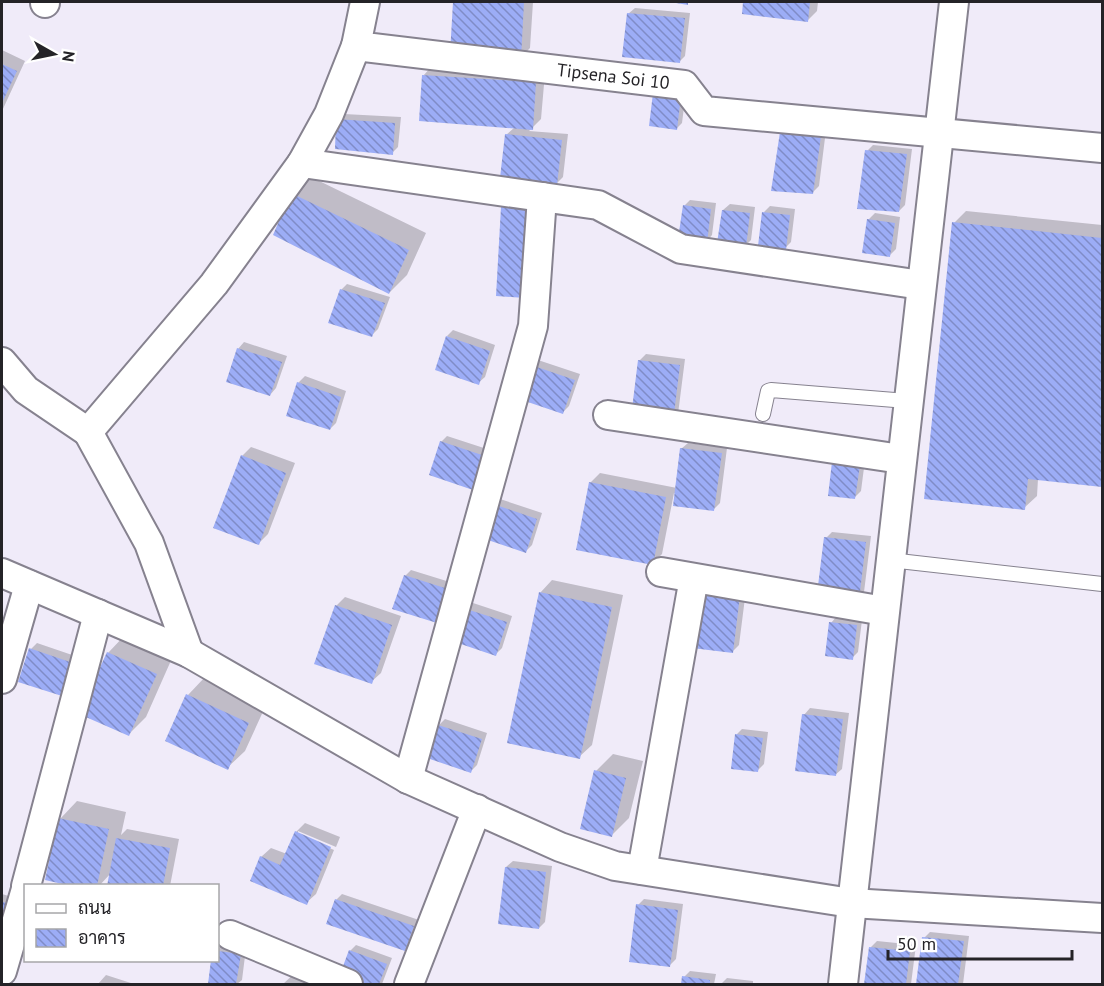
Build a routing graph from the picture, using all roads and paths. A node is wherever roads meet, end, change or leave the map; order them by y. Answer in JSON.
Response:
{"nodes":[{"id":1,"x":365,"y":2,"type":"edge"},
{"id":2,"x":954,"y":2,"type":"edge"},
{"id":3,"x":356,"y":46,"type":"junction"},
{"id":4,"x":939,"y":133,"type":"junction"},
{"id":5,"x":1102,"y":148,"type":"edge"},
{"id":6,"x":302,"y":163,"type":"junction"},
{"id":7,"x":542,"y":197,"type":"junction"},
{"id":8,"x":921,"y":285,"type":"junction"},
{"id":9,"x":2,"y":362,"type":"edge"},
{"id":10,"x":908,"y":401,"type":"junction"},
{"id":11,"x":608,"y":414,"type":"dead end"},
{"id":12,"x":763,"y":414,"type":"dead end"},
{"id":13,"x":88,"y":432,"type":"junction"},
{"id":14,"x":901,"y":459,"type":"junction"},
{"id":15,"x":890,"y":560,"type":"junction"},
{"id":16,"x":661,"y":572,"type":"dead end"},
{"id":17,"x":2,"y":573,"type":"edge"},
{"id":18,"x":1102,"y":584,"type":"edge"},
{"id":19,"x":29,"y":585,"type":"junction"},
{"id":20,"x":692,"y":589,"type":"dead end"},
{"id":21,"x":884,"y":611,"type":"junction"},
{"id":22,"x":98,"y":614,"type":"junction"},
{"id":23,"x":189,"y":653,"type":"junction"},
{"id":24,"x":2,"y":679,"type":"edge"},
{"id":25,"x":408,"y":779,"type":"junction"},
{"id":26,"x":477,"y":809,"type":"junction"},
{"id":27,"x":642,"y":870,"type":"junction"},
{"id":28,"x":27,"y":884,"type":"edge"},
{"id":29,"x":24,"y":894,"type":"edge"},
{"id":30,"x":851,"y":903,"type":"junction"},
{"id":31,"x":1102,"y":918,"type":"edge"},
{"id":32,"x":230,"y":935,"type":"dead end"},
{"id":33,"x":2,"y":971,"type":"edge"},
{"id":34,"x":348,"y":984,"type":"edge"},
{"id":35,"x":409,"y":984,"type":"edge"},
{"id":36,"x":843,"y":984,"type":"edge"}],
"edges":[{"from":1,"to":3,"type":"street"},
{"from":2,"to":4,"type":"street"},
{"from":3,"to":4,"type":"street","name":"Tipsena Soi 10"},
{"from":3,"to":6,"type":"street"},
{"from":4,"to":5,"type":"street","name":"Tipsena Soi 10"},
{"from":4,"to":8,"type":"street"},
{"from":6,"to":7,"type":"street"},
{"from":6,"to":13,"type":"street"},
{"from":7,"to":8,"type":"street"},
{"from":7,"to":25,"type":"street"},
{"from":8,"to":10,"type":"street"},
{"from":9,"to":13,"type":"street"},
{"from":10,"to":12,"type":"lane"},
{"from":10,"to":14,"type":"street"},
{"from":11,"to":14,"type":"street"},
{"from":13,"to":23,"type":"street"},
{"from":14,"to":15,"type":"street"},
{"from":15,"to":18,"type":"lane"},
{"from":15,"to":21,"type":"street"},
{"from":16,"to":21,"type":"street"},
{"from":17,"to":19,"type":"street"},
{"from":19,"to":22,"type":"street"},
{"from":19,"to":24,"type":"street"},
{"from":20,"to":27,"type":"street"},
{"from":21,"to":30,"type":"street"},
{"from":22,"to":23,"type":"street"},
{"from":22,"to":28,"type":"street"},
{"from":23,"to":25,"type":"street"},
{"from":25,"to":26,"type":"street"},
{"from":26,"to":27,"type":"street"},
{"from":26,"to":35,"type":"street"},
{"from":27,"to":30,"type":"street"},
{"from":29,"to":33,"type":"street"},
{"from":30,"to":31,"type":"street"},
{"from":30,"to":36,"type":"street"},
{"from":32,"to":34,"type":"street"}]}
